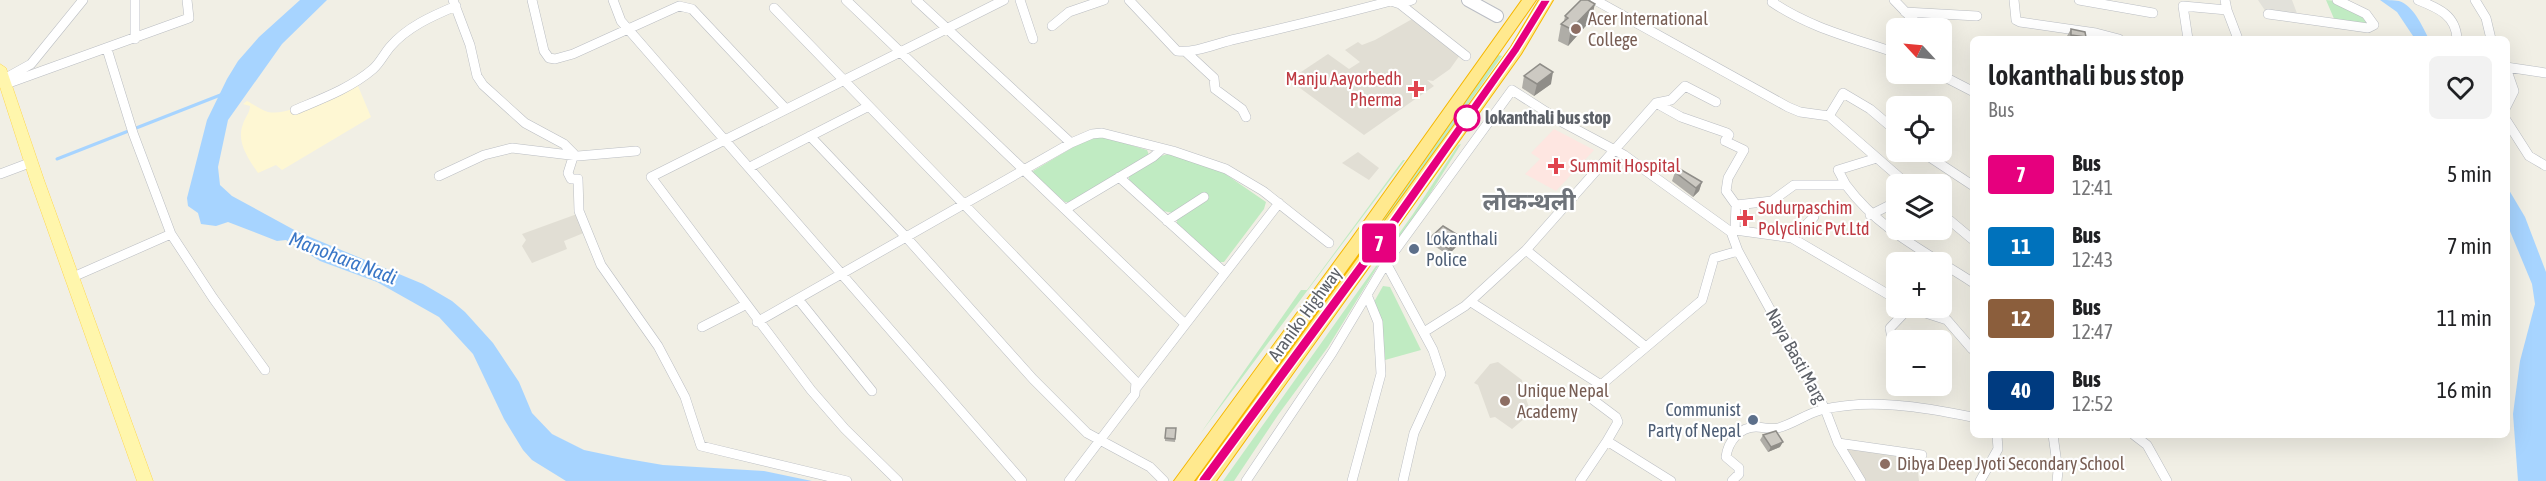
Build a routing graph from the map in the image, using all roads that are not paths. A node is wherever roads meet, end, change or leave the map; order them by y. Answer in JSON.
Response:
{"nodes":[{"id":1,"x":83,"y":0,"type":"edge"},
{"id":2,"x":135,"y":0,"type":"edge"},
{"id":3,"x":187,"y":0,"type":"edge"},
{"id":4,"x":532,"y":0,"type":"edge"},
{"id":5,"x":613,"y":0,"type":"edge"},
{"id":6,"x":846,"y":0,"type":"edge"},
{"id":7,"x":916,"y":0,"type":"edge"},
{"id":8,"x":1004,"y":0,"type":"edge"},
{"id":9,"x":1020,"y":0,"type":"edge"},
{"id":10,"x":1104,"y":0,"type":"edge"},
{"id":11,"x":1129,"y":0,"type":"edge"},
{"id":12,"x":1412,"y":0,"type":"edge"},
{"id":13,"x":1468,"y":0,"type":"edge"},
{"id":14,"x":1595,"y":0,"type":"edge"},
{"id":15,"x":1773,"y":0,"type":"edge"},
{"id":16,"x":1894,"y":0,"type":"edge"},
{"id":17,"x":2014,"y":0,"type":"edge"},
{"id":18,"x":2079,"y":0,"type":"edge"},
{"id":19,"x":2225,"y":0,"type":"edge"},
{"id":20,"x":2337,"y":0,"type":"edge"},
{"id":21,"x":2418,"y":0,"type":"edge"},
{"id":22,"x":2475,"y":0,"type":"edge"},
{"id":23,"x":1538,"y":1,"type":"edge"},
{"id":24,"x":454,"y":3,"type":"edge"},
{"id":25,"x":1400,"y":4,"type":"junction"},
{"id":26,"x":774,"y":8,"type":"dead end"},
{"id":27,"x":2227,"y":10,"type":"junction"},
{"id":28,"x":1905,"y":12,"type":"junction"},
{"id":29,"x":2153,"y":14,"type":"dead end"},
{"id":30,"x":2268,"y":14,"type":"dead end"},
{"id":31,"x":1497,"y":16,"type":"dead end"},
{"id":32,"x":1977,"y":16,"type":"dead end"},
{"id":33,"x":1911,"y":18,"type":"edge"},
{"id":34,"x":1052,"y":26,"type":"dead end"},
{"id":35,"x":628,"y":28,"type":"junction"},
{"id":36,"x":947,"y":28,"type":"junction"},
{"id":37,"x":2099,"y":36,"type":"edge"},
{"id":38,"x":2188,"y":36,"type":"edge"},
{"id":39,"x":2237,"y":36,"type":"edge"},
{"id":40,"x":2457,"y":36,"type":"edge"},
{"id":41,"x":2490,"y":36,"type":"edge"},
{"id":42,"x":135,"y":39,"type":"junction"},
{"id":43,"x":1033,"y":39,"type":"dead end"},
{"id":44,"x":107,"y":49,"type":"junction"},
{"id":45,"x":1886,"y":49,"type":"edge"},
{"id":46,"x":900,"y":52,"type":"junction"},
{"id":47,"x":1186,"y":52,"type":"junction"},
{"id":48,"x":1466,"y":56,"type":"dead end"},
{"id":49,"x":2510,"y":68,"type":"edge"},
{"id":50,"x":2546,"y":73,"type":"edge"},
{"id":51,"x":3,"y":77,"type":"edge"},
{"id":52,"x":2510,"y":79,"type":"edge"},
{"id":53,"x":844,"y":80,"type":"junction"},
{"id":54,"x":1952,"y":81,"type":"edge"},
{"id":55,"x":1970,"y":90,"type":"edge"},
{"id":56,"x":2510,"y":99,"type":"edge"},
{"id":57,"x":1716,"y":102,"type":"dead end"},
{"id":58,"x":1656,"y":103,"type":"junction"},
{"id":59,"x":869,"y":106,"type":"junction"},
{"id":60,"x":786,"y":109,"type":"junction"},
{"id":61,"x":295,"y":110,"type":"dead end"},
{"id":62,"x":1829,"y":116,"type":"junction"},
{"id":63,"x":1246,"y":117,"type":"dead end"},
{"id":64,"x":1886,"y":123,"type":"edge"},
{"id":65,"x":2510,"y":126,"type":"edge"},
{"id":66,"x":810,"y":136,"type":"junction"},
{"id":67,"x":726,"y":140,"type":"junction"},
{"id":68,"x":1071,"y":143,"type":"junction"},
{"id":69,"x":1162,"y":149,"type":"junction"},
{"id":70,"x":1613,"y":149,"type":"junction"},
{"id":71,"x":636,"y":151,"type":"dead end"},
{"id":72,"x":574,"y":154,"type":"junction"},
{"id":73,"x":1877,"y":158,"type":"junction"},
{"id":74,"x":32,"y":162,"type":"junction"},
{"id":75,"x":1937,"y":162,"type":"edge"},
{"id":76,"x":2546,"y":166,"type":"edge"},
{"id":77,"x":750,"y":167,"type":"junction"},
{"id":78,"x":1024,"y":170,"type":"junction"},
{"id":79,"x":0,"y":174,"type":"edge"},
{"id":80,"x":1895,"y":174,"type":"edge"},
{"id":81,"x":439,"y":176,"type":"dead end"},
{"id":82,"x":1119,"y":177,"type":"junction"},
{"id":83,"x":1970,"y":184,"type":"edge"},
{"id":84,"x":1846,"y":185,"type":"junction"},
{"id":85,"x":1204,"y":197,"type":"dead end"},
{"id":86,"x":1279,"y":203,"type":"junction"},
{"id":87,"x":966,"y":204,"type":"junction"},
{"id":88,"x":1736,"y":205,"type":"junction"},
{"id":89,"x":1886,"y":207,"type":"edge"},
{"id":90,"x":1066,"y":208,"type":"junction"},
{"id":91,"x":1870,"y":215,"type":"junction"},
{"id":92,"x":1814,"y":216,"type":"dead end"},
{"id":93,"x":1167,"y":221,"type":"junction"},
{"id":94,"x":1952,"y":222,"type":"edge"},
{"id":95,"x":1733,"y":231,"type":"junction"},
{"id":96,"x":171,"y":234,"type":"junction"},
{"id":97,"x":906,"y":237,"type":"junction"},
{"id":98,"x":1970,"y":237,"type":"edge"},
{"id":99,"x":1792,"y":238,"type":"junction"},
{"id":100,"x":1329,"y":243,"type":"dead end"},
{"id":101,"x":1526,"y":250,"type":"junction"},
{"id":102,"x":1738,"y":251,"type":"junction"},
{"id":103,"x":1386,"y":263,"type":"junction"},
{"id":104,"x":842,"y":273,"type":"junction"},
{"id":105,"x":1224,"y":273,"type":"junction"},
{"id":106,"x":73,"y":277,"type":"junction"},
{"id":107,"x":1970,"y":281,"type":"edge"},
{"id":108,"x":1886,"y":293,"type":"edge"},
{"id":109,"x":1366,"y":295,"type":"junction"},
{"id":110,"x":798,"y":299,"type":"junction"},
{"id":111,"x":1471,"y":302,"type":"junction"},
{"id":112,"x":745,"y":305,"type":"junction"},
{"id":113,"x":1900,"y":318,"type":"edge"},
{"id":114,"x":1941,"y":318,"type":"edge"},
{"id":115,"x":757,"y":322,"type":"junction"},
{"id":116,"x":1185,"y":324,"type":"junction"},
{"id":117,"x":702,"y":327,"type":"dead end"},
{"id":118,"x":1890,"y":330,"type":"edge"},
{"id":119,"x":1424,"y":333,"type":"junction"},
{"id":120,"x":1647,"y":347,"type":"junction"},
{"id":121,"x":1970,"y":347,"type":"edge"},
{"id":122,"x":265,"y":370,"type":"dead end"},
{"id":123,"x":1601,"y":385,"type":"junction"},
{"id":124,"x":1137,"y":387,"type":"junction"},
{"id":125,"x":872,"y":391,"type":"dead end"},
{"id":126,"x":1825,"y":409,"type":"junction"},
{"id":127,"x":1970,"y":417,"type":"edge"},
{"id":128,"x":1997,"y":438,"type":"edge"},
{"id":129,"x":2052,"y":438,"type":"edge"},
{"id":130,"x":2149,"y":440,"type":"edge"},
{"id":131,"x":1100,"y":441,"type":"junction"},
{"id":132,"x":1607,"y":441,"type":"junction"},
{"id":133,"x":1839,"y":443,"type":"junction"},
{"id":134,"x":1922,"y":456,"type":"dead end"},
{"id":135,"x":2058,"y":476,"type":"edge"},
{"id":136,"x":145,"y":481,"type":"edge"},
{"id":137,"x":847,"y":481,"type":"edge"},
{"id":138,"x":898,"y":481,"type":"edge"},
{"id":139,"x":1022,"y":481,"type":"edge"},
{"id":140,"x":1069,"y":481,"type":"edge"},
{"id":141,"x":1164,"y":481,"type":"edge"},
{"id":142,"x":1184,"y":481,"type":"edge"},
{"id":143,"x":1205,"y":481,"type":"edge"},
{"id":144,"x":1246,"y":481,"type":"edge"},
{"id":145,"x":1352,"y":481,"type":"edge"},
{"id":146,"x":1403,"y":481,"type":"edge"},
{"id":147,"x":1580,"y":481,"type":"edge"},
{"id":148,"x":1671,"y":481,"type":"edge"},
{"id":149,"x":1732,"y":481,"type":"edge"},
{"id":150,"x":1861,"y":481,"type":"edge"},
{"id":151,"x":1980,"y":481,"type":"edge"},
{"id":152,"x":2167,"y":481,"type":"edge"}],
"edges":[{"from":1,"to":51,"type":"street"},
{"from":2,"to":42,"type":"street"},
{"from":3,"to":42,"type":"street"},
{"from":4,"to":35,"type":"street"},
{"from":5,"to":35,"type":"street"},
{"from":6,"to":46,"type":"street"},
{"from":7,"to":36,"type":"street"},
{"from":8,"to":36,"type":"street"},
{"from":9,"to":43,"type":"street"},
{"from":10,"to":34,"type":"street"},
{"from":11,"to":47,"type":"street"},
{"from":12,"to":25,"type":"street"},
{"from":13,"to":31,"type":"main road"},
{"from":14,"to":62,"type":"street"},
{"from":15,"to":45,"type":"street"},
{"from":16,"to":28,"type":"street"},
{"from":17,"to":37,"type":"street"},
{"from":18,"to":29,"type":"street"},
{"from":19,"to":27,"type":"street"},
{"from":20,"to":30,"type":"street"},
{"from":21,"to":40,"type":"street"},
{"from":22,"to":41,"type":"street"},
{"from":23,"to":142,"type":"highway","name":"Araniko Highway"},
{"from":23,"to":143,"type":"highway","name":"Araniko Highway"},
{"from":24,"to":61,"type":"street"},
{"from":24,"to":72,"type":"street"},
{"from":25,"to":47,"type":"street"},
{"from":25,"to":48,"type":"street"},
{"from":26,"to":53,"type":"street"},
{"from":27,"to":38,"type":"street"},
{"from":27,"to":39,"type":"street"},
{"from":28,"to":32,"type":"street"},
{"from":28,"to":33,"type":"street"},
{"from":35,"to":60,"type":"street"},
{"from":35,"to":67,"type":"street"},
{"from":36,"to":46,"type":"street"},
{"from":36,"to":68,"type":"street"},
{"from":42,"to":44,"type":"street"},
{"from":44,"to":51,"type":"street"},
{"from":44,"to":96,"type":"street"},
{"from":46,"to":53,"type":"street"},
{"from":46,"to":78,"type":"street"},
{"from":47,"to":63,"type":"street"},
{"from":49,"to":50,"type":"street"},
{"from":51,"to":74,"type":"main road"},
{"from":52,"to":56,"type":"street"},
{"from":53,"to":59,"type":"street"},
{"from":53,"to":60,"type":"street"},
{"from":54,"to":55,"type":"street"},
{"from":57,"to":58,"type":"street"},
{"from":58,"to":70,"type":"street"},
{"from":58,"to":88,"type":"street"},
{"from":59,"to":66,"type":"street"},
{"from":59,"to":87,"type":"street"},
{"from":60,"to":67,"type":"street"},
{"from":62,"to":64,"type":"street"},
{"from":62,"to":73,"type":"street"},
{"from":65,"to":76,"type":"street"},
{"from":66,"to":77,"type":"street"},
{"from":66,"to":97,"type":"street"},
{"from":67,"to":77,"type":"street"},
{"from":67,"to":112,"type":"street"},
{"from":68,"to":69,"type":"street"},
{"from":68,"to":78,"type":"street"},
{"from":69,"to":82,"type":"street"},
{"from":69,"to":86,"type":"street"},
{"from":70,"to":95,"type":"street"},
{"from":70,"to":101,"type":"street"},
{"from":70,"to":103,"type":"street"},
{"from":71,"to":72,"type":"street"},
{"from":72,"to":81,"type":"street"},
{"from":72,"to":137,"type":"street"},
{"from":73,"to":80,"type":"street"},
{"from":73,"to":84,"type":"street"},
{"from":74,"to":79,"type":"street"},
{"from":74,"to":106,"type":"main road"},
{"from":75,"to":83,"type":"street"},
{"from":77,"to":104,"type":"street"},
{"from":78,"to":87,"type":"street"},
{"from":78,"to":90,"type":"street"},
{"from":82,"to":90,"type":"street"},
{"from":82,"to":93,"type":"street"},
{"from":84,"to":88,"type":"street"},
{"from":84,"to":91,"type":"street"},
{"from":85,"to":93,"type":"street"},
{"from":86,"to":100,"type":"street"},
{"from":86,"to":105,"type":"street"},
{"from":87,"to":97,"type":"street"},
{"from":87,"to":124,"type":"street"},
{"from":88,"to":95,"type":"street"},
{"from":89,"to":91,"type":"street"},
{"from":90,"to":116,"type":"street"},
{"from":91,"to":107,"type":"street"},
{"from":92,"to":99,"type":"street"},
{"from":93,"to":105,"type":"street"},
{"from":94,"to":98,"type":"street"},
{"from":95,"to":99,"type":"street"},
{"from":95,"to":102,"type":"street","name":"Naya Basti Marg"},
{"from":96,"to":106,"type":"street"},
{"from":96,"to":122,"type":"street"},
{"from":97,"to":104,"type":"street"},
{"from":97,"to":131,"type":"street"},
{"from":99,"to":108,"type":"street"},
{"from":101,"to":111,"type":"street"},
{"from":101,"to":120,"type":"street"},
{"from":102,"to":120,"type":"street"},
{"from":102,"to":126,"type":"street","name":"Naya Basti Marg"},
{"from":103,"to":109,"type":"street"},
{"from":103,"to":119,"type":"street"},
{"from":104,"to":110,"type":"street"},
{"from":104,"to":139,"type":"street"},
{"from":105,"to":116,"type":"street"},
{"from":106,"to":136,"type":"main road"},
{"from":109,"to":144,"type":"street"},
{"from":109,"to":145,"type":"street"},
{"from":110,"to":115,"type":"street"},
{"from":110,"to":125,"type":"street"},
{"from":111,"to":119,"type":"street"},
{"from":111,"to":123,"type":"street"},
{"from":112,"to":115,"type":"street"},
{"from":112,"to":117,"type":"street"},
{"from":113,"to":118,"type":"street"},
{"from":114,"to":121,"type":"street"},
{"from":115,"to":138,"type":"street"},
{"from":116,"to":124,"type":"street"},
{"from":119,"to":146,"type":"street"},
{"from":120,"to":123,"type":"street"},
{"from":123,"to":132,"type":"street"},
{"from":124,"to":131,"type":"street"},
{"from":126,"to":127,"type":"street"},
{"from":126,"to":133,"type":"street","name":"Naya Basti Marg"},
{"from":126,"to":149,"type":"street"},
{"from":128,"to":151,"type":"street"},
{"from":129,"to":135,"type":"street"},
{"from":130,"to":152,"type":"street"},
{"from":131,"to":140,"type":"street"},
{"from":131,"to":141,"type":"street"},
{"from":132,"to":147,"type":"street"},
{"from":132,"to":148,"type":"street"},
{"from":133,"to":134,"type":"street"},
{"from":133,"to":150,"type":"street","name":"Naya Basti Marg"}]}
